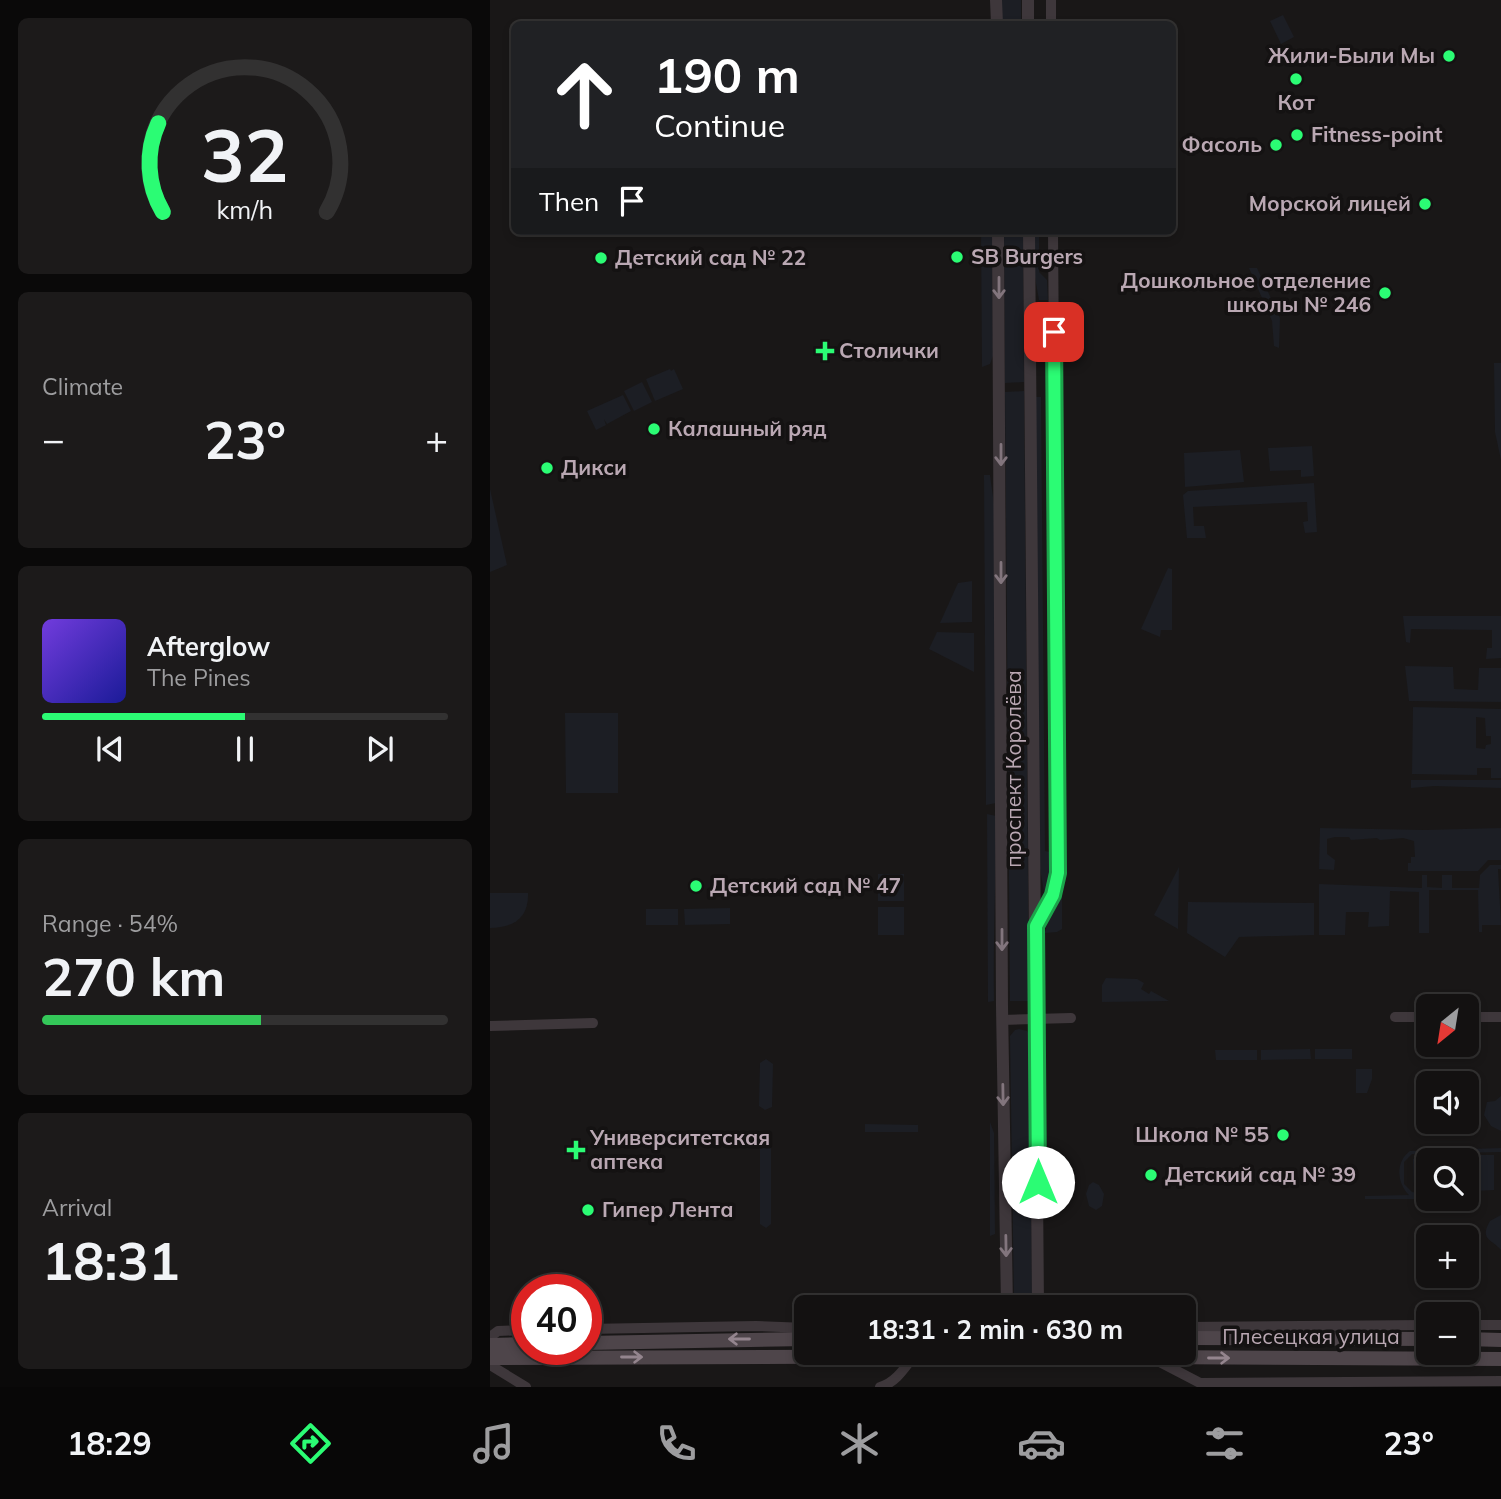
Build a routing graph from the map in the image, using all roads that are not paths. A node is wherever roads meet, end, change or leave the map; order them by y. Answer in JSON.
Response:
{"nodes":[{"id":1,"x":996,"y":0,"type":"edge"},
{"id":2,"x":1028,"y":0,"type":"edge"},
{"id":3,"x":1051,"y":0,"type":"edge"},
{"id":4,"x":996,"y":21,"type":"edge"},
{"id":5,"x":1028,"y":21,"type":"edge"},
{"id":6,"x":1051,"y":21,"type":"edge"},
{"id":7,"x":998,"y":235,"type":"edge"},
{"id":8,"x":1029,"y":235,"type":"edge"},
{"id":9,"x":1053,"y":235,"type":"edge"},
{"id":10,"x":1036,"y":926,"type":"junction"},
{"id":11,"x":1395,"y":1017,"type":"dead end"},
{"id":12,"x":1416,"y":1017,"type":"edge"},
{"id":13,"x":1479,"y":1017,"type":"edge"},
{"id":14,"x":1501,"y":1017,"type":"edge"},
{"id":15,"x":1071,"y":1018,"type":"dead end"},
{"id":16,"x":1037,"y":1019,"type":"junction"},
{"id":17,"x":1002,"y":1020,"type":"junction"},
{"id":18,"x":593,"y":1023,"type":"dead end"},
{"id":19,"x":490,"y":1026,"type":"edge"},
{"id":20,"x":1007,"y":1295,"type":"edge"},
{"id":21,"x":1038,"y":1295,"type":"edge"},
{"id":22,"x":1416,"y":1325,"type":"edge"},
{"id":23,"x":1479,"y":1325,"type":"edge"},
{"id":24,"x":1501,"y":1325,"type":"edge"},
{"id":25,"x":794,"y":1327,"type":"edge"},
{"id":26,"x":1196,"y":1327,"type":"edge"},
{"id":27,"x":602,"y":1329,"type":"edge"},
{"id":28,"x":511,"y":1331,"type":"edge"},
{"id":29,"x":490,"y":1338,"type":"edge"},
{"id":30,"x":1196,"y":1338,"type":"edge"},
{"id":31,"x":794,"y":1339,"type":"edge"},
{"id":32,"x":1416,"y":1339,"type":"edge"},
{"id":33,"x":1479,"y":1339,"type":"edge"},
{"id":34,"x":1501,"y":1340,"type":"edge"},
{"id":35,"x":602,"y":1342,"type":"edge"},
{"id":36,"x":511,"y":1344,"type":"edge"},
{"id":37,"x":490,"y":1345,"type":"edge"},
{"id":38,"x":794,"y":1357,"type":"edge"},
{"id":39,"x":1196,"y":1357,"type":"edge"},
{"id":40,"x":490,"y":1358,"type":"edge"},
{"id":41,"x":1501,"y":1359,"type":"edge"},
{"id":42,"x":490,"y":1365,"type":"edge"},
{"id":43,"x":907,"y":1365,"type":"edge"},
{"id":44,"x":1166,"y":1365,"type":"edge"},
{"id":45,"x":1501,"y":1381,"type":"edge"},
{"id":46,"x":526,"y":1387,"type":"edge"},
{"id":47,"x":880,"y":1387,"type":"edge"}],
"edges":[{"from":1,"to":4,"type":"street"},
{"from":2,"to":5,"type":"street"},
{"from":3,"to":6,"type":"street"},
{"from":7,"to":17,"type":"street","name":"проспект Королёва","one_way":true},
{"from":8,"to":10,"type":"street","name":"проспект Королёва"},
{"from":9,"to":10,"type":"street"},
{"from":10,"to":16,"type":"street","name":"проспект Королёва"},
{"from":11,"to":12,"type":"street"},
{"from":13,"to":14,"type":"street"},
{"from":15,"to":16,"type":"street"},
{"from":16,"to":17,"type":"street"},
{"from":16,"to":21,"type":"street","name":"проспект Королёва"},
{"from":17,"to":20,"type":"street","name":"проспект Королёва","one_way":true},
{"from":18,"to":19,"type":"street"},
{"from":22,"to":26,"type":"street"},
{"from":23,"to":24,"type":"street"},
{"from":25,"to":27,"type":"street"},
{"from":28,"to":29,"type":"street"},
{"from":30,"to":32,"type":"main road","name":"Плесецкая улица"},
{"from":31,"to":35,"type":"main road","one_way":true},
{"from":33,"to":34,"type":"main road"},
{"from":36,"to":37,"type":"main road"},
{"from":40,"to":38,"type":"main road","name":"Плесецкая улица","one_way":true},
{"from":39,"to":41,"type":"main road","name":"Плесецкая улица","one_way":true},
{"from":42,"to":46,"type":"street"},
{"from":43,"to":47,"type":"street"},
{"from":44,"to":45,"type":"street"}]}
